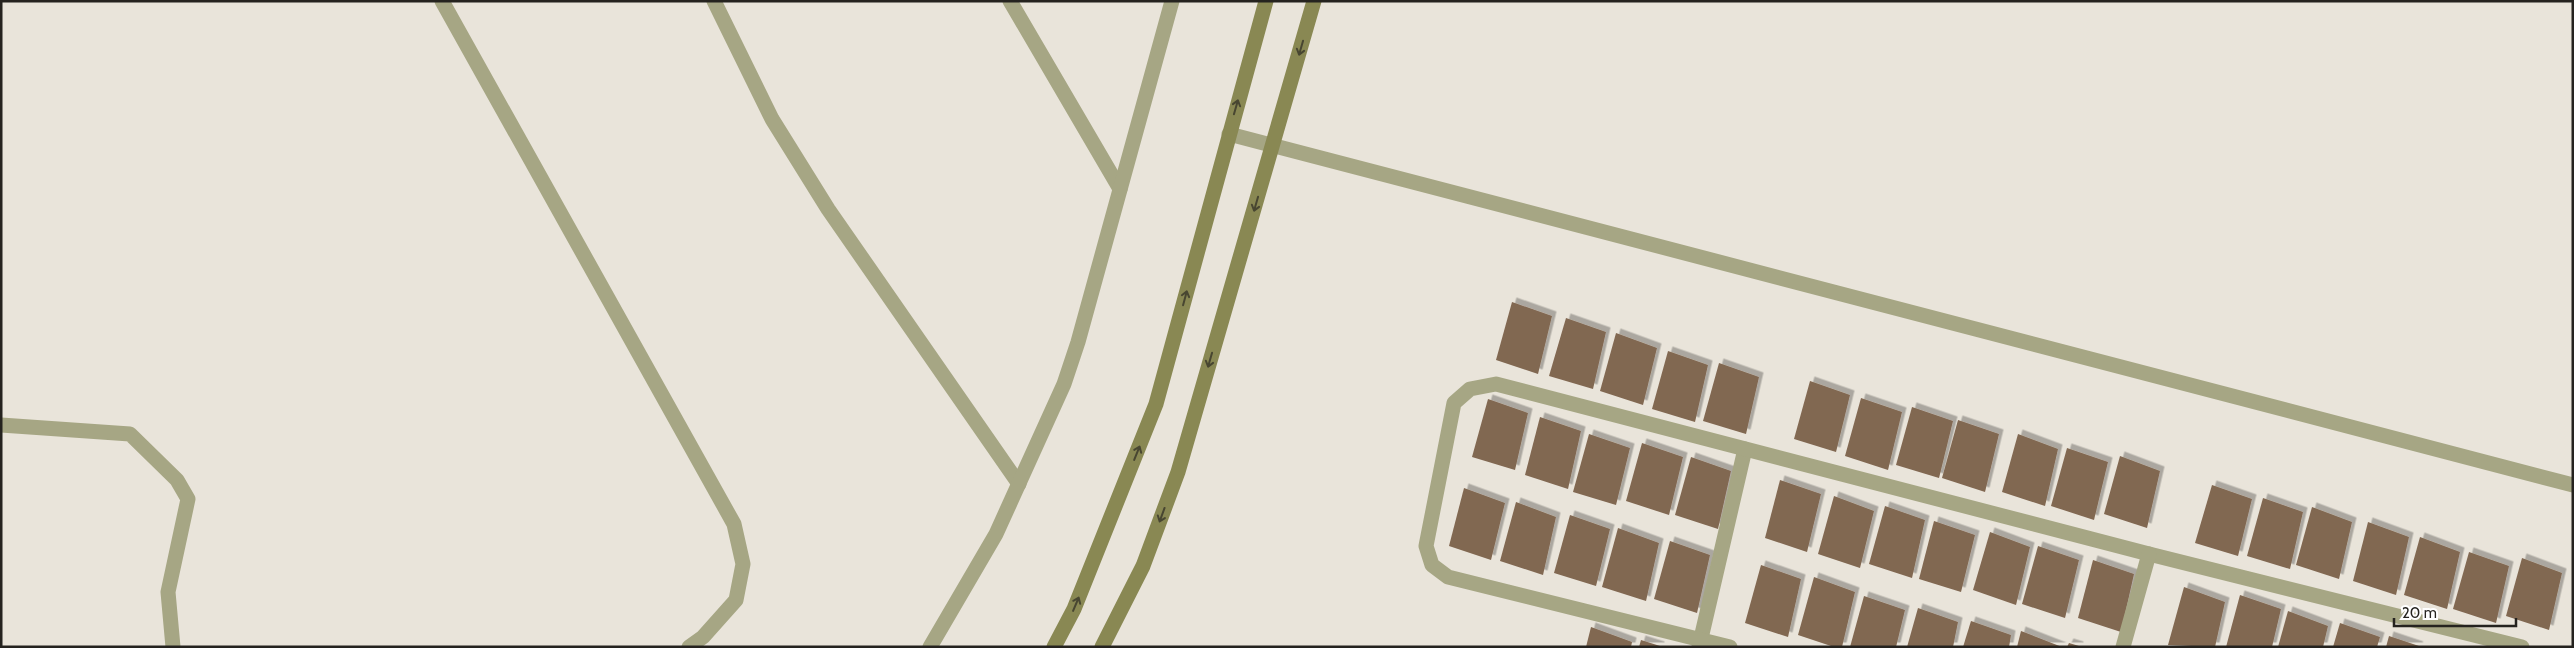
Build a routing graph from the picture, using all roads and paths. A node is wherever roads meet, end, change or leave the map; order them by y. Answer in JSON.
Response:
{"nodes":[{"id":1,"x":442,"y":1,"type":"edge"},
{"id":2,"x":714,"y":1,"type":"edge"},
{"id":3,"x":1010,"y":1,"type":"edge"},
{"id":4,"x":1172,"y":1,"type":"edge"},
{"id":5,"x":1266,"y":1,"type":"edge"},
{"id":6,"x":1314,"y":1,"type":"edge"},
{"id":7,"x":1229,"y":134,"type":"junction"},
{"id":8,"x":1273,"y":145,"type":"junction"},
{"id":9,"x":1120,"y":189,"type":"junction"},
{"id":10,"x":1,"y":426,"type":"edge"},
{"id":11,"x":1745,"y":449,"type":"junction"},
{"id":12,"x":1019,"y":484,"type":"junction"},
{"id":13,"x":2573,"y":485,"type":"edge"},
{"id":14,"x":2149,"y":554,"type":"junction"},
{"id":15,"x":1700,"y":643,"type":"edge"},
{"id":16,"x":173,"y":647,"type":"edge"},
{"id":17,"x":689,"y":647,"type":"edge"},
{"id":18,"x":930,"y":647,"type":"edge"},
{"id":19,"x":1054,"y":647,"type":"edge"},
{"id":20,"x":1102,"y":647,"type":"edge"},
{"id":21,"x":1730,"y":647,"type":"edge"},
{"id":22,"x":2124,"y":647,"type":"edge"},
{"id":23,"x":2522,"y":647,"type":"edge"}],
"edges":[{"from":1,"to":17,"type":"street"},
{"from":2,"to":12,"type":"street"},
{"from":3,"to":9,"type":"street"},
{"from":4,"to":9,"type":"street"},
{"from":7,"to":5,"type":"street","one_way":true},
{"from":6,"to":8,"type":"street","one_way":true},
{"from":7,"to":8,"type":"street"},
{"from":19,"to":7,"type":"street","one_way":true},
{"from":8,"to":13,"type":"street"},
{"from":8,"to":20,"type":"street","one_way":true},
{"from":9,"to":12,"type":"street"},
{"from":10,"to":16,"type":"street"},
{"from":11,"to":14,"type":"street"},
{"from":11,"to":15,"type":"street"},
{"from":11,"to":15,"type":"street"},
{"from":12,"to":18,"type":"street"},
{"from":14,"to":22,"type":"street"},
{"from":14,"to":23,"type":"street"},
{"from":15,"to":21,"type":"street"}]}
